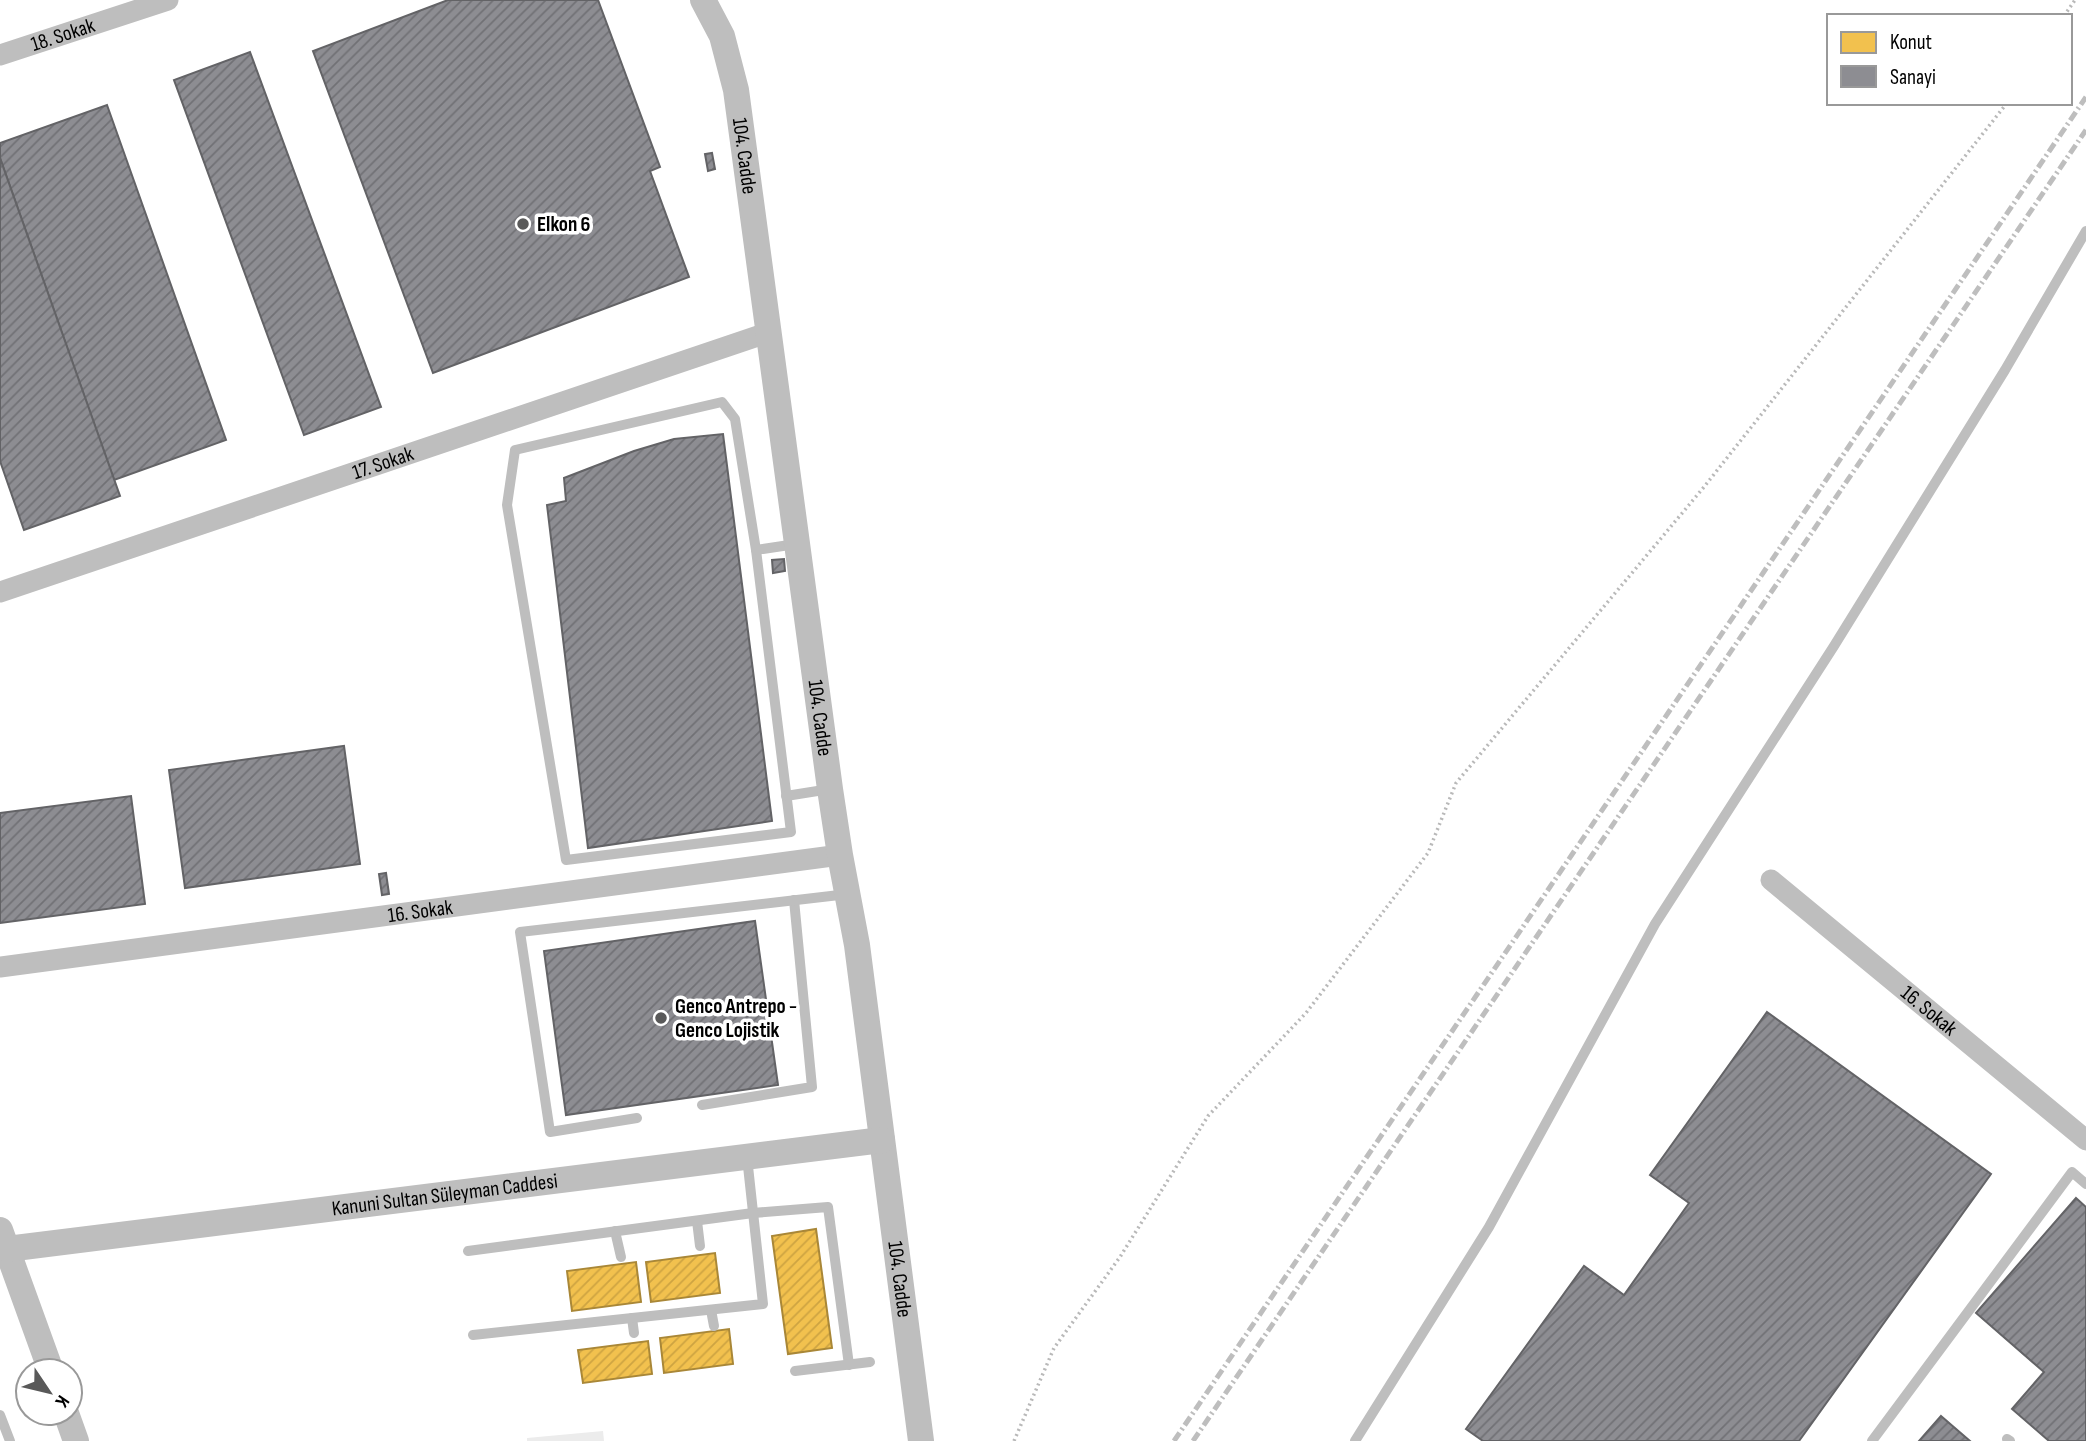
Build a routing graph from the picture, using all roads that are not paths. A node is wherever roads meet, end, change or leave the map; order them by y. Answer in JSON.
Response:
{"nodes":[{"id":1,"x":168,"y":0,"type":"edge"},
{"id":2,"x":703,"y":0,"type":"edge"},
{"id":3,"x":0,"y":54,"type":"edge"},
{"id":4,"x":2086,"y":231,"type":"edge"},
{"id":5,"x":767,"y":333,"type":"junction"},
{"id":6,"x":796,"y":544,"type":"junction"},
{"id":7,"x":756,"y":550,"type":"junction"},
{"id":8,"x":0,"y":592,"type":"edge"},
{"id":9,"x":830,"y":789,"type":"junction"},
{"id":10,"x":786,"y":796,"type":"junction"},
{"id":11,"x":840,"y":855,"type":"junction"},
{"id":12,"x":1771,"y":880,"type":"dead end"},
{"id":13,"x":848,"y":894,"type":"junction"},
{"id":14,"x":794,"y":900,"type":"junction"},
{"id":15,"x":0,"y":967,"type":"edge"},
{"id":16,"x":702,"y":1105,"type":"dead end"},
{"id":17,"x":637,"y":1118,"type":"dead end"},
{"id":18,"x":882,"y":1140,"type":"junction"},
{"id":19,"x":2086,"y":1140,"type":"edge"},
{"id":20,"x":747,"y":1157,"type":"junction"},
{"id":21,"x":2086,"y":1184,"type":"edge"},
{"id":22,"x":753,"y":1213,"type":"junction"},
{"id":23,"x":697,"y":1221,"type":"junction"},
{"id":24,"x":615,"y":1231,"type":"junction"},
{"id":25,"x":4,"y":1240,"type":"edge"},
{"id":26,"x":700,"y":1246,"type":"dead end"},
{"id":27,"x":468,"y":1251,"type":"dead end"},
{"id":28,"x":621,"y":1257,"type":"dead end"},
{"id":29,"x":711,"y":1310,"type":"junction"},
{"id":30,"x":632,"y":1318,"type":"junction"},
{"id":31,"x":714,"y":1326,"type":"dead end"},
{"id":32,"x":634,"y":1334,"type":"dead end"},
{"id":33,"x":473,"y":1335,"type":"dead end"},
{"id":34,"x":46,"y":1357,"type":"edge"},
{"id":35,"x":870,"y":1362,"type":"dead end"},
{"id":36,"x":849,"y":1365,"type":"junction"},
{"id":37,"x":795,"y":1371,"type":"dead end"},
{"id":38,"x":0,"y":1415,"type":"edge"},
{"id":39,"x":10,"y":1441,"type":"edge"},
{"id":40,"x":921,"y":1441,"type":"edge"},
{"id":41,"x":1355,"y":1441,"type":"edge"},
{"id":42,"x":1872,"y":1441,"type":"edge"}],
"edges":[{"from":1,"to":3,"type":"street","name":"18. Sokak"},
{"from":2,"to":5,"type":"street","name":"104. Cadde"},
{"from":4,"to":41,"type":"lane"},
{"from":5,"to":6,"type":"street","name":"104. Cadde"},
{"from":5,"to":8,"type":"street","name":"17. Sokak"},
{"from":6,"to":7,"type":"lane"},
{"from":6,"to":9,"type":"street","name":"104. Cadde"},
{"from":7,"to":10,"type":"lane"},
{"from":7,"to":10,"type":"lane"},
{"from":9,"to":10,"type":"lane"},
{"from":9,"to":11,"type":"street","name":"104. Cadde"},
{"from":11,"to":13,"type":"street","name":"104. Cadde"},
{"from":11,"to":15,"type":"street","name":"16. Sokak"},
{"from":12,"to":19,"type":"street","name":"16. Sokak"},
{"from":13,"to":14,"type":"lane"},
{"from":13,"to":18,"type":"street","name":"104. Cadde"},
{"from":14,"to":16,"type":"lane"},
{"from":14,"to":17,"type":"lane"},
{"from":18,"to":20,"type":"street","name":"Kanuni Sultan Süleyman Caddesi"},
{"from":18,"to":40,"type":"street","name":"104. Cadde"},
{"from":20,"to":22,"type":"lane"},
{"from":20,"to":25,"type":"street","name":"Kanuni Sultan Süleyman Caddesi"},
{"from":21,"to":42,"type":"lane"},
{"from":22,"to":23,"type":"lane"},
{"from":22,"to":29,"type":"lane"},
{"from":22,"to":36,"type":"lane"},
{"from":23,"to":24,"type":"lane"},
{"from":23,"to":26,"type":"lane"},
{"from":24,"to":27,"type":"lane"},
{"from":24,"to":28,"type":"lane"},
{"from":25,"to":34,"type":"street"},
{"from":29,"to":30,"type":"lane"},
{"from":29,"to":31,"type":"lane"},
{"from":30,"to":32,"type":"lane"},
{"from":30,"to":33,"type":"lane"},
{"from":35,"to":36,"type":"lane"},
{"from":36,"to":37,"type":"lane"},
{"from":38,"to":39,"type":"lane"}]}
